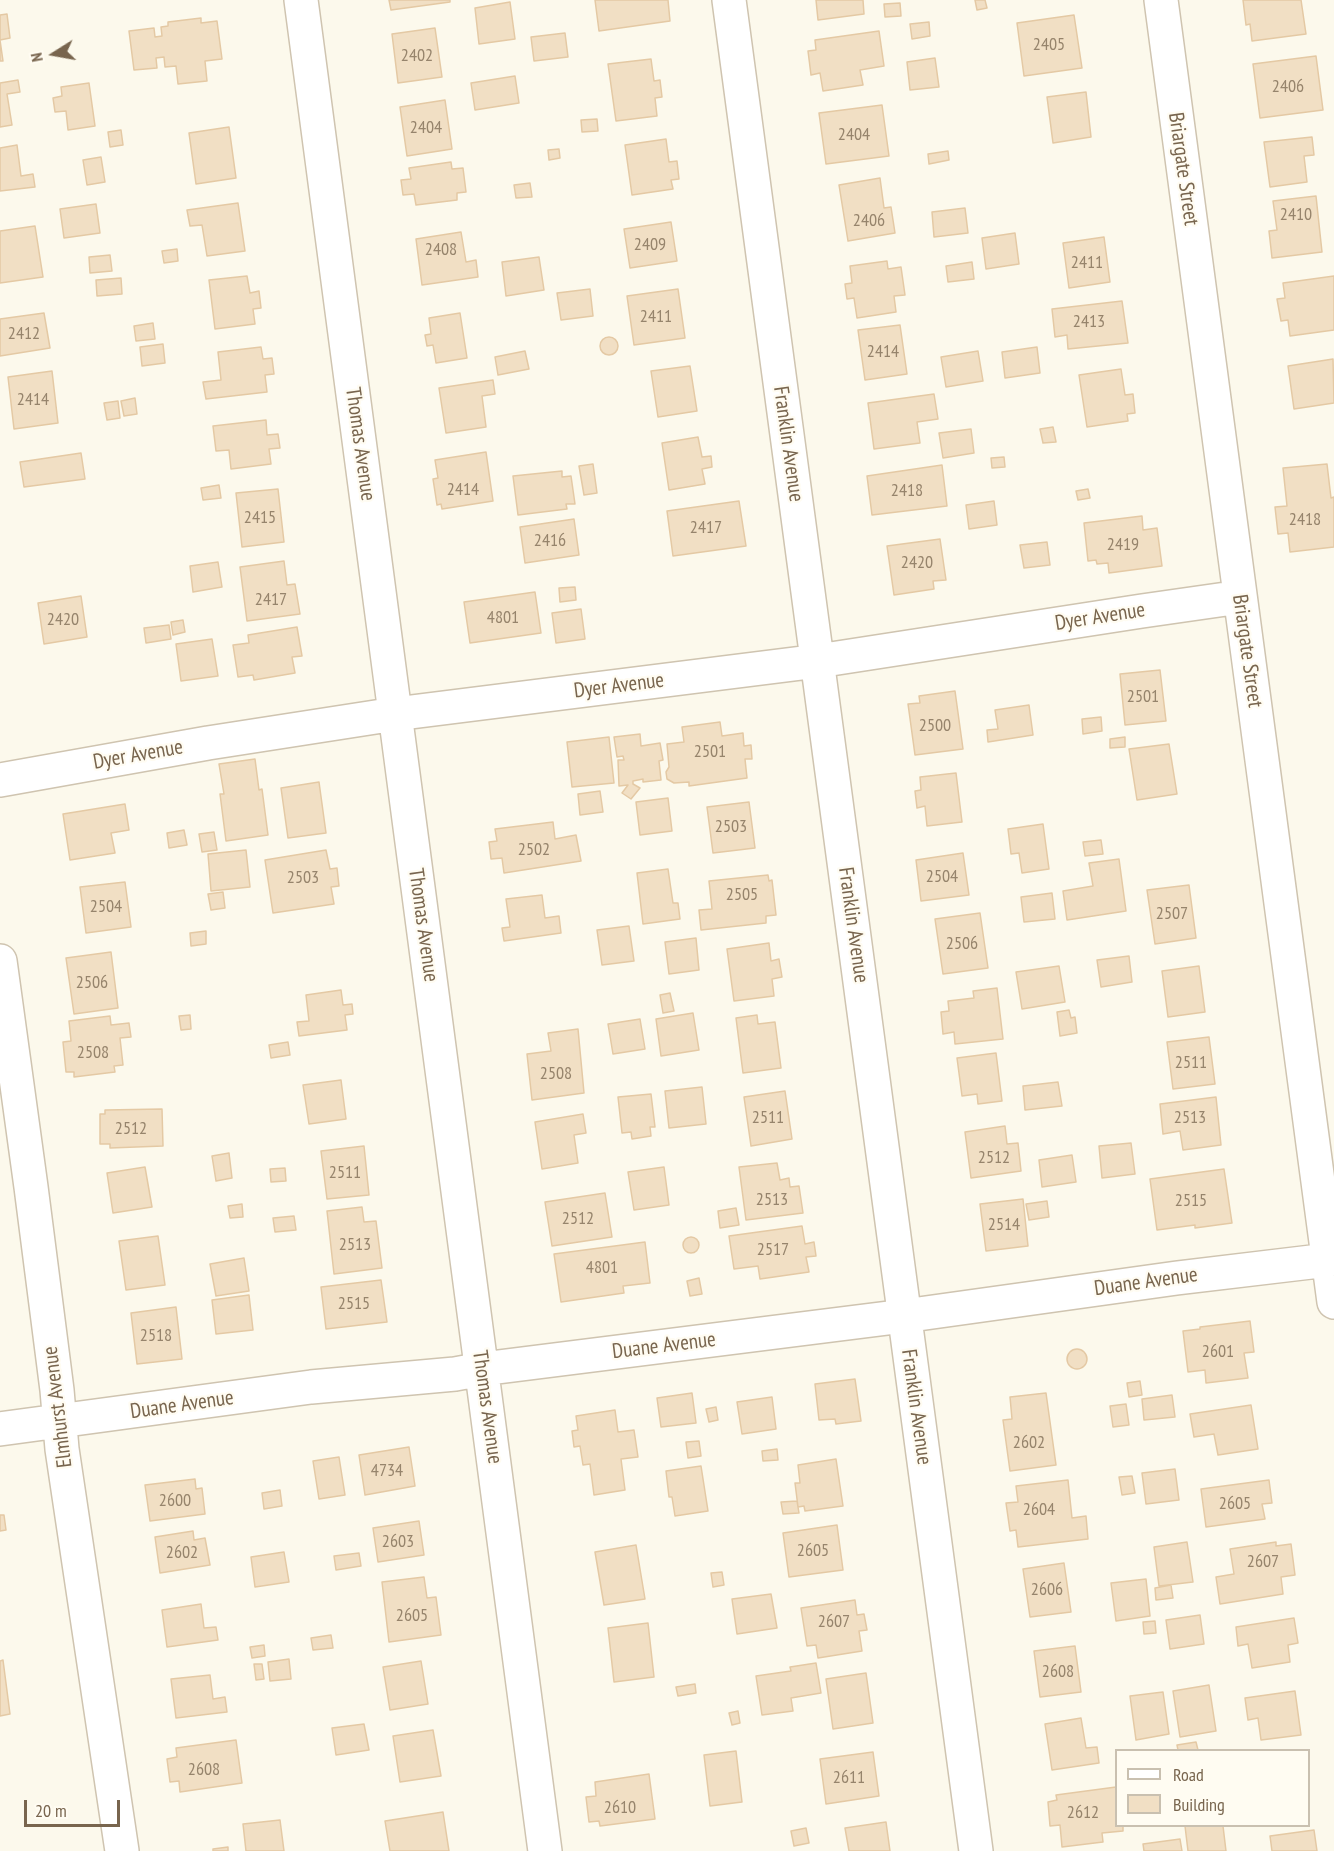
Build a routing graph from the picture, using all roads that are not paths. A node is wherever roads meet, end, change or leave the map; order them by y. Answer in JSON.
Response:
{"nodes":[{"id":1,"x":301,"y":0,"type":"edge"},
{"id":2,"x":729,"y":0,"type":"edge"},
{"id":3,"x":1161,"y":0,"type":"edge"},
{"id":4,"x":1240,"y":597,"type":"junction"},
{"id":5,"x":818,"y":661,"type":"junction"},
{"id":6,"x":395,"y":714,"type":"junction"},
{"id":7,"x":0,"y":780,"type":"edge"},
{"id":8,"x":0,"y":962,"type":"edge"},
{"id":9,"x":1328,"y":1260,"type":"junction"},
{"id":10,"x":1334,"y":1302,"type":"edge"},
{"id":11,"x":904,"y":1316,"type":"junction"},
{"id":12,"x":482,"y":1369,"type":"junction"},
{"id":13,"x":59,"y":1421,"type":"junction"},
{"id":14,"x":0,"y":1430,"type":"edge"},
{"id":15,"x":122,"y":1851,"type":"edge"},
{"id":16,"x":545,"y":1851,"type":"edge"},
{"id":17,"x":976,"y":1851,"type":"edge"}],
"edges":[{"from":1,"to":6,"type":"street","name":"Thomas Avenue"},
{"from":2,"to":5,"type":"street","name":"Franklin Avenue"},
{"from":3,"to":4,"type":"street","name":"Briargate Street"},
{"from":4,"to":5,"type":"street","name":"Dyer Avenue"},
{"from":4,"to":9,"type":"street","name":"Briargate Street"},
{"from":5,"to":6,"type":"street","name":"Dyer Avenue"},
{"from":5,"to":11,"type":"street","name":"Franklin Avenue"},
{"from":6,"to":7,"type":"street","name":"Dyer Avenue"},
{"from":6,"to":12,"type":"street","name":"Thomas Avenue"},
{"from":8,"to":13,"type":"street","name":"Elmhurst Avenue"},
{"from":9,"to":10,"type":"street","name":"Briargate Street"},
{"from":9,"to":11,"type":"street","name":"Duane Avenue"},
{"from":11,"to":12,"type":"street","name":"Duane Avenue"},
{"from":11,"to":17,"type":"street","name":"Franklin Avenue"},
{"from":12,"to":13,"type":"street","name":"Duane Avenue"},
{"from":12,"to":16,"type":"street","name":"Thomas Avenue"},
{"from":13,"to":14,"type":"street","name":"Duane Avenue"},
{"from":13,"to":15,"type":"street","name":"Elmhurst Avenue"}]}
